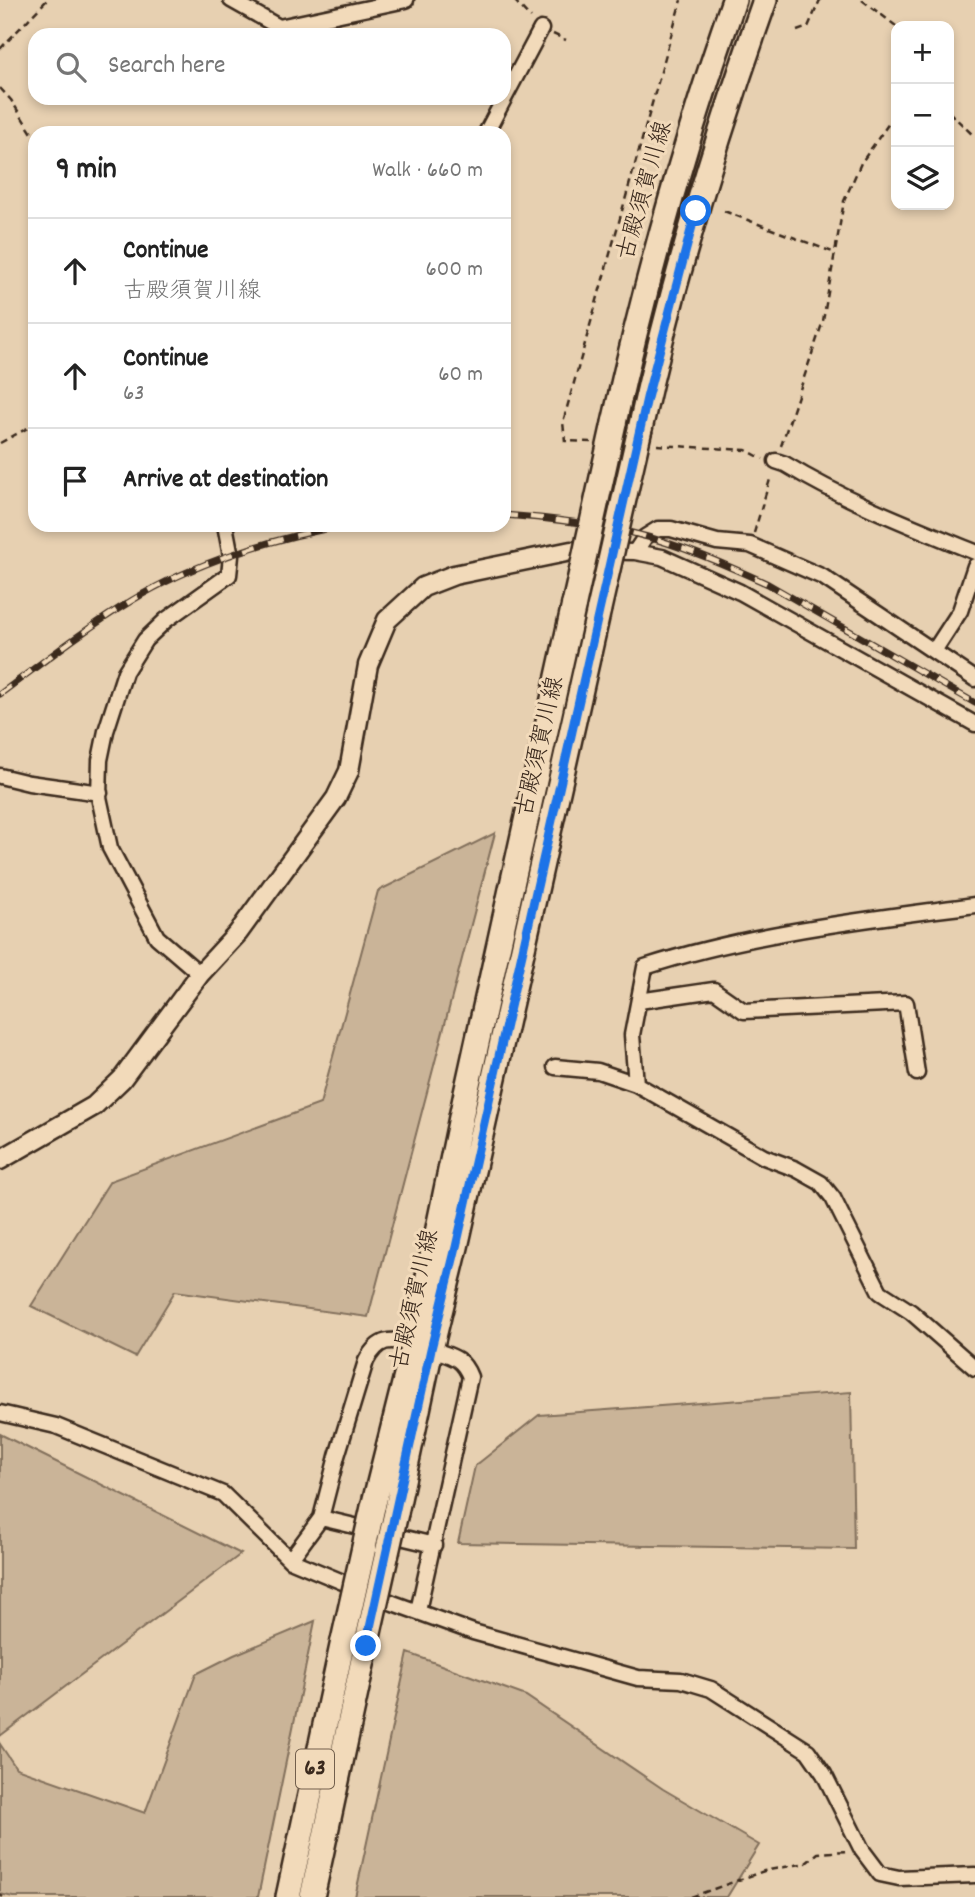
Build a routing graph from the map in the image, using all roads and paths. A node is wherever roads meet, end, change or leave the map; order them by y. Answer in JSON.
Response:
{"nodes":[{"id":1,"x":47,"y":0,"type":"edge"},
{"id":2,"x":231,"y":0,"type":"edge"},
{"id":3,"x":406,"y":0,"type":"edge"},
{"id":4,"x":513,"y":0,"type":"edge"},
{"id":5,"x":734,"y":0,"type":"edge"},
{"id":6,"x":765,"y":0,"type":"edge"},
{"id":7,"x":820,"y":0,"type":"edge"},
{"id":8,"x":862,"y":0,"type":"edge"},
{"id":9,"x":891,"y":22,"type":"edge"},
{"id":10,"x":541,"y":29,"type":"joint"},
{"id":11,"x":797,"y":31,"type":"dead end"},
{"id":12,"x":0,"y":49,"type":"edge"},
{"id":13,"x":511,"y":86,"type":"edge"},
{"id":14,"x":0,"y":88,"type":"edge"},
{"id":15,"x":501,"y":105,"type":"edge"},
{"id":16,"x":954,"y":117,"type":"edge"},
{"id":17,"x":891,"y":120,"type":"edge"},
{"id":18,"x":490,"y":126,"type":"edge"},
{"id":19,"x":28,"y":127,"type":"edge"},
{"id":20,"x":975,"y":137,"type":"edge"},
{"id":21,"x":724,"y":211,"type":"dead end"},
{"id":22,"x":835,"y":253,"type":"junction"},
{"id":23,"x":28,"y":428,"type":"edge"},
{"id":24,"x":0,"y":443,"type":"edge"},
{"id":25,"x":776,"y":461,"type":"junction"},
{"id":26,"x":226,"y":532,"type":"edge"},
{"id":27,"x":750,"y":545,"type":"junction"},
{"id":28,"x":571,"y":551,"type":"joint"},
{"id":29,"x":635,"y":552,"type":"junction"},
{"id":30,"x":975,"y":552,"type":"edge"},
{"id":31,"x":975,"y":566,"type":"edge"},
{"id":32,"x":934,"y":651,"type":"junction"},
{"id":33,"x":975,"y":679,"type":"edge"},
{"id":34,"x":975,"y":724,"type":"edge"},
{"id":35,"x":0,"y":776,"type":"edge"},
{"id":36,"x":100,"y":793,"type":"junction"},
{"id":37,"x":975,"y":905,"type":"edge"},
{"id":38,"x":200,"y":974,"type":"junction"},
{"id":39,"x":639,"y":1001,"type":"junction"},
{"id":40,"x":555,"y":1067,"type":"dead end"},
{"id":41,"x":916,"y":1073,"type":"dead end"},
{"id":42,"x":636,"y":1084,"type":"junction"},
{"id":43,"x":0,"y":1160,"type":"edge"},
{"id":44,"x":422,"y":1347,"type":"junction"},
{"id":45,"x":975,"y":1368,"type":"edge"},
{"id":46,"x":0,"y":1413,"type":"edge"},
{"id":47,"x":321,"y":1518,"type":"junction"},
{"id":48,"x":434,"y":1545,"type":"junction"},
{"id":49,"x":290,"y":1560,"type":"junction"},
{"id":50,"x":418,"y":1611,"type":"junction"},
{"id":51,"x":862,"y":1850,"type":"junction"},
{"id":52,"x":975,"y":1875,"type":"edge"},
{"id":53,"x":288,"y":1897,"type":"edge"},
{"id":54,"x":312,"y":1897,"type":"edge"},
{"id":55,"x":691,"y":1897,"type":"edge"}],
"edges":[{"from":1,"to":12,"type":"path"},
{"from":2,"to":3,"type":"street"},
{"from":4,"to":10,"type":"path"},
{"from":5,"to":44,"type":"main road","name":"古殿須賀川線","number":"63","bridge":true},
{"from":6,"to":44,"type":"main road","name":"古殿須賀川線","number":"63","bridge":true},
{"from":7,"to":11,"type":"path"},
{"from":8,"to":9,"type":"path"},
{"from":10,"to":13,"type":"street"},
{"from":14,"to":19,"type":"path"},
{"from":15,"to":18,"type":"street"},
{"from":16,"to":20,"type":"path"},
{"from":17,"to":22,"type":"path"},
{"from":21,"to":22,"type":"path"},
{"from":22,"to":25,"type":"path"},
{"from":23,"to":24,"type":"path"},
{"from":25,"to":27,"type":"path"},
{"from":25,"to":30,"type":"street"},
{"from":26,"to":36,"type":"street"},
{"from":27,"to":29,"type":"street"},
{"from":27,"to":32,"type":"street"},
{"from":28,"to":29,"type":"street"},
{"from":28,"to":38,"type":"street"},
{"from":29,"to":34,"type":"street"},
{"from":31,"to":32,"type":"street"},
{"from":32,"to":33,"type":"street"},
{"from":35,"to":36,"type":"street"},
{"from":36,"to":38,"type":"street"},
{"from":37,"to":39,"type":"street"},
{"from":38,"to":43,"type":"street"},
{"from":39,"to":41,"type":"street"},
{"from":39,"to":42,"type":"street"},
{"from":40,"to":42,"type":"street"},
{"from":42,"to":45,"type":"street"},
{"from":44,"to":47,"type":"street"},
{"from":44,"to":48,"type":"street"},
{"from":44,"to":53,"type":"main road","name":"古殿須賀川線","number":"63","bridge":true},
{"from":44,"to":54,"type":"main road","name":"古殿須賀川線","number":"63","bridge":true},
{"from":46,"to":49,"type":"street"},
{"from":47,"to":48,"type":"street"},
{"from":47,"to":49,"type":"street"},
{"from":48,"to":50,"type":"street"},
{"from":49,"to":50,"type":"street"},
{"from":50,"to":51,"type":"street"},
{"from":51,"to":52,"type":"street"},
{"from":51,"to":55,"type":"path"}]}
